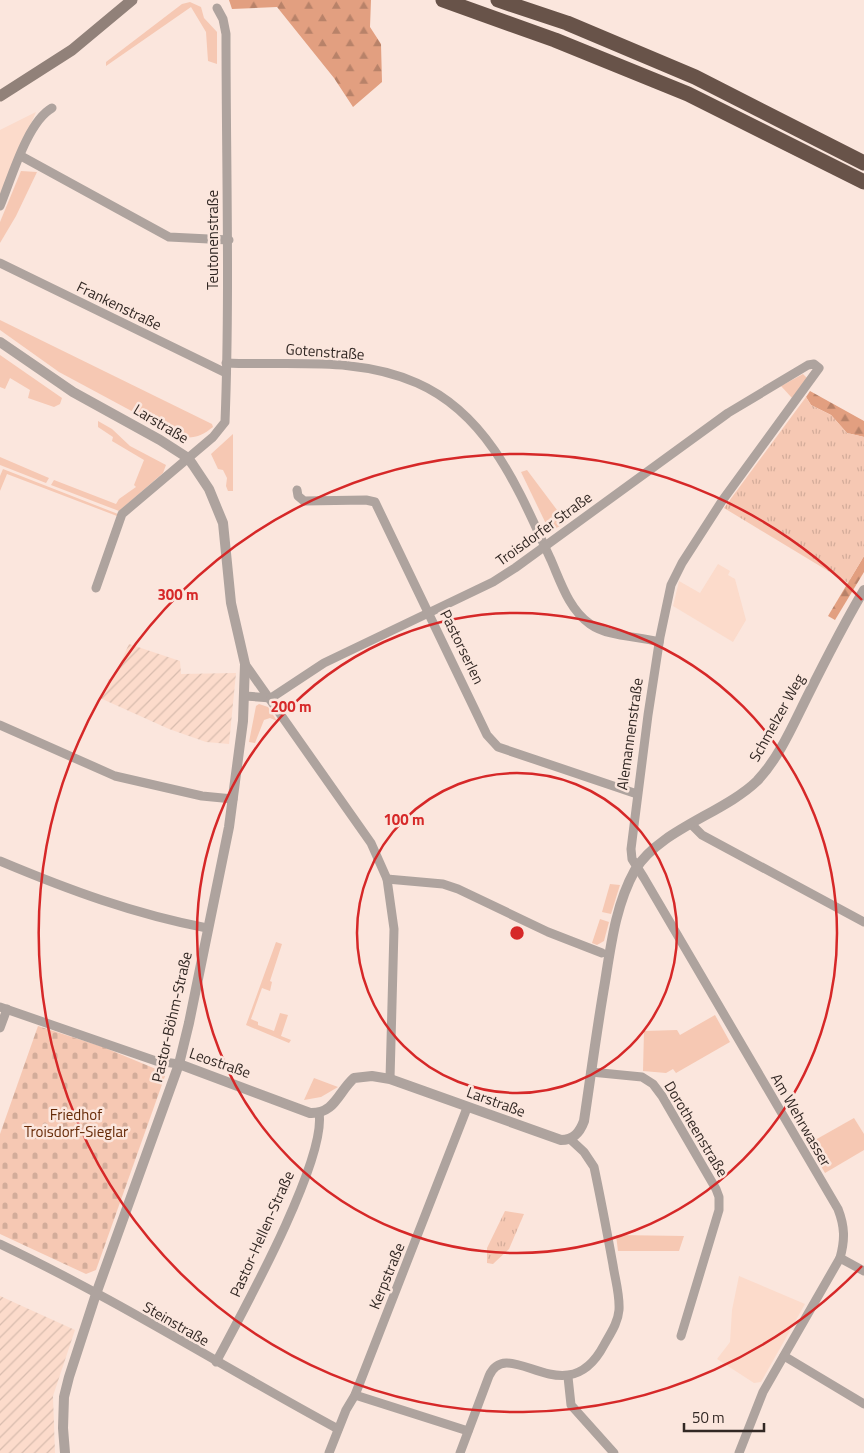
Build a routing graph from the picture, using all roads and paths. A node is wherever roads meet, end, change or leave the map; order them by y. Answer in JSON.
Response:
{"nodes":[{"id":1,"x":132,"y":0,"type":"edge"},
{"id":2,"x":444,"y":0,"type":"edge"},
{"id":3,"x":498,"y":0,"type":"edge"},
{"id":4,"x":218,"y":8,"type":"dead end"},
{"id":5,"x":0,"y":96,"type":"edge"},
{"id":6,"x":52,"y":108,"type":"dead end"},
{"id":7,"x":21,"y":156,"type":"junction"},
{"id":8,"x":864,"y":163,"type":"edge"},
{"id":9,"x":864,"y":182,"type":"edge"},
{"id":10,"x":0,"y":206,"type":"edge"},
{"id":11,"x":229,"y":240,"type":"junction"},
{"id":12,"x":0,"y":263,"type":"edge"},
{"id":13,"x":0,"y":342,"type":"edge"},
{"id":14,"x":226,"y":363,"type":"junction"},
{"id":15,"x":819,"y":368,"type":"joint"},
{"id":16,"x":226,"y":373,"type":"junction"},
{"id":17,"x":188,"y":458,"type":"junction"},
{"id":18,"x":297,"y":490,"type":"dead end"},
{"id":19,"x":545,"y":547,"type":"junction"},
{"id":20,"x":96,"y":588,"type":"dead end"},
{"id":21,"x":864,"y":590,"type":"edge"},
{"id":22,"x":430,"y":613,"type":"junction"},
{"id":23,"x":660,"y":642,"type":"junction"},
{"id":24,"x":245,"y":664,"type":"junction"},
{"id":25,"x":245,"y":696,"type":"junction"},
{"id":26,"x":271,"y":698,"type":"junction"},
{"id":27,"x":0,"y":725,"type":"edge"},
{"id":28,"x":636,"y":794,"type":"junction"},
{"id":29,"x":233,"y":799,"type":"junction"},
{"id":30,"x":691,"y":824,"type":"junction"},
{"id":31,"x":0,"y":861,"type":"edge"},
{"id":32,"x":636,"y":868,"type":"junction"},
{"id":33,"x":387,"y":879,"type":"junction"},
{"id":34,"x":864,"y":922,"type":"edge"},
{"id":35,"x":207,"y":928,"type":"junction"},
{"id":36,"x":602,"y":953,"type":"dead end"},
{"id":37,"x":4,"y":1008,"type":"edge"},
{"id":38,"x":0,"y":1028,"type":"edge"},
{"id":39,"x":179,"y":1064,"type":"junction"},
{"id":40,"x":592,"y":1072,"type":"junction"},
{"id":41,"x":390,"y":1079,"type":"junction"},
{"id":42,"x":467,"y":1108,"type":"junction"},
{"id":43,"x":318,"y":1113,"type":"junction"},
{"id":44,"x":570,"y":1139,"type":"junction"},
{"id":45,"x":0,"y":1244,"type":"edge"},
{"id":46,"x":840,"y":1258,"type":"junction"},
{"id":47,"x":864,"y":1271,"type":"edge"},
{"id":48,"x":96,"y":1294,"type":"junction"},
{"id":49,"x":681,"y":1336,"type":"dead end"},
{"id":50,"x":784,"y":1356,"type":"junction"},
{"id":51,"x":216,"y":1362,"type":"junction"},
{"id":52,"x":568,"y":1377,"type":"junction"},
{"id":53,"x":355,"y":1395,"type":"junction"},
{"id":54,"x":864,"y":1404,"type":"edge"},
{"id":55,"x":338,"y":1429,"type":"junction"},
{"id":56,"x":468,"y":1431,"type":"junction"},
{"id":57,"x":64,"y":1453,"type":"edge"},
{"id":58,"x":329,"y":1453,"type":"edge"},
{"id":59,"x":460,"y":1453,"type":"edge"},
{"id":60,"x":614,"y":1453,"type":"edge"},
{"id":61,"x":739,"y":1453,"type":"edge"}],
"edges":[{"from":1,"to":5,"type":"main road"},
{"from":2,"to":9,"type":"highway"},
{"from":3,"to":8,"type":"highway"},
{"from":4,"to":11,"type":"street","name":"Teutonenstraße"},
{"from":6,"to":7,"type":"street"},
{"from":7,"to":10,"type":"street"},
{"from":7,"to":11,"type":"street"},
{"from":11,"to":14,"type":"street","name":"Teutonenstraße"},
{"from":12,"to":16,"type":"street","name":"Frankenstraße"},
{"from":13,"to":17,"type":"street","name":"Larstraße"},
{"from":14,"to":16,"type":"street","name":"Teutonenstraße"},
{"from":14,"to":19,"type":"street","name":"Gotenstraße"},
{"from":15,"to":19,"type":"street","name":"Troisdorfer Straße"},
{"from":15,"to":23,"type":"street","name":"Alemannenstraße"},
{"from":16,"to":17,"type":"street","name":"Teutonenstraße"},
{"from":17,"to":20,"type":"street","name":"Teutonenstraße"},
{"from":17,"to":24,"type":"street","name":"Larstraße"},
{"from":18,"to":22,"type":"street","name":"Pastorserlen"},
{"from":19,"to":22,"type":"street","name":"Troisdorfer Straße"},
{"from":19,"to":23,"type":"street","name":"Gotenstraße"},
{"from":21,"to":30,"type":"street","name":"Schmelzer Weg"},
{"from":22,"to":26,"type":"street","name":"Troisdorfer Straße"},
{"from":22,"to":28,"type":"street","name":"Pastorserlen"},
{"from":23,"to":28,"type":"street","name":"Alemannenstraße"},
{"from":24,"to":25,"type":"street","name":"Pastor-Böhm-Straße"},
{"from":24,"to":26,"type":"street","name":"Larstraße"},
{"from":25,"to":26,"type":"street"},
{"from":25,"to":29,"type":"street","name":"Pastor-Böhm-Straße"},
{"from":26,"to":33,"type":"street","name":"Larstraße"},
{"from":27,"to":29,"type":"street"},
{"from":28,"to":32,"type":"street","name":"Alemannenstraße"},
{"from":29,"to":35,"type":"street","name":"Pastor-Böhm-Straße"},
{"from":30,"to":32,"type":"street","name":"Schmelzer Weg"},
{"from":30,"to":34,"type":"street"},
{"from":31,"to":35,"type":"street"},
{"from":32,"to":40,"type":"street"},
{"from":32,"to":46,"type":"street","name":"Am Wehrwasser"},
{"from":33,"to":36,"type":"street"},
{"from":33,"to":41,"type":"street","name":"Larstraße"},
{"from":35,"to":39,"type":"street","name":"Pastor-Böhm-Straße"},
{"from":37,"to":38,"type":"street"},
{"from":37,"to":39,"type":"street","name":"Leostraße"},
{"from":39,"to":43,"type":"street","name":"Leostraße"},
{"from":39,"to":48,"type":"street","name":"Pastor-Böhm-Straße"},
{"from":40,"to":44,"type":"street"},
{"from":40,"to":49,"type":"street","name":"Dorotheenstraße"},
{"from":41,"to":42,"type":"street","name":"Larstraße"},
{"from":41,"to":43,"type":"street"},
{"from":42,"to":44,"type":"street","name":"Larstraße"},
{"from":42,"to":53,"type":"street","name":"Kerpstraße"},
{"from":43,"to":51,"type":"street","name":"Pastor-Hellen-Straße"},
{"from":44,"to":52,"type":"street"},
{"from":45,"to":48,"type":"street","name":"Steinstraße"},
{"from":46,"to":47,"type":"street"},
{"from":46,"to":50,"type":"street","name":"Am Wehrwasser"},
{"from":48,"to":51,"type":"street","name":"Steinstraße"},
{"from":48,"to":57,"type":"street","name":"Pastor-Böhm-Straße"},
{"from":50,"to":54,"type":"street"},
{"from":50,"to":61,"type":"street","name":"Am Wehrwasser"},
{"from":51,"to":55,"type":"street","name":"Steinstraße"},
{"from":52,"to":56,"type":"street"},
{"from":52,"to":60,"type":"street"},
{"from":53,"to":55,"type":"street","name":"Kerpstraße"},
{"from":53,"to":56,"type":"street"},
{"from":55,"to":58,"type":"street","name":"Kerpstraße"},
{"from":56,"to":59,"type":"street"}]}
